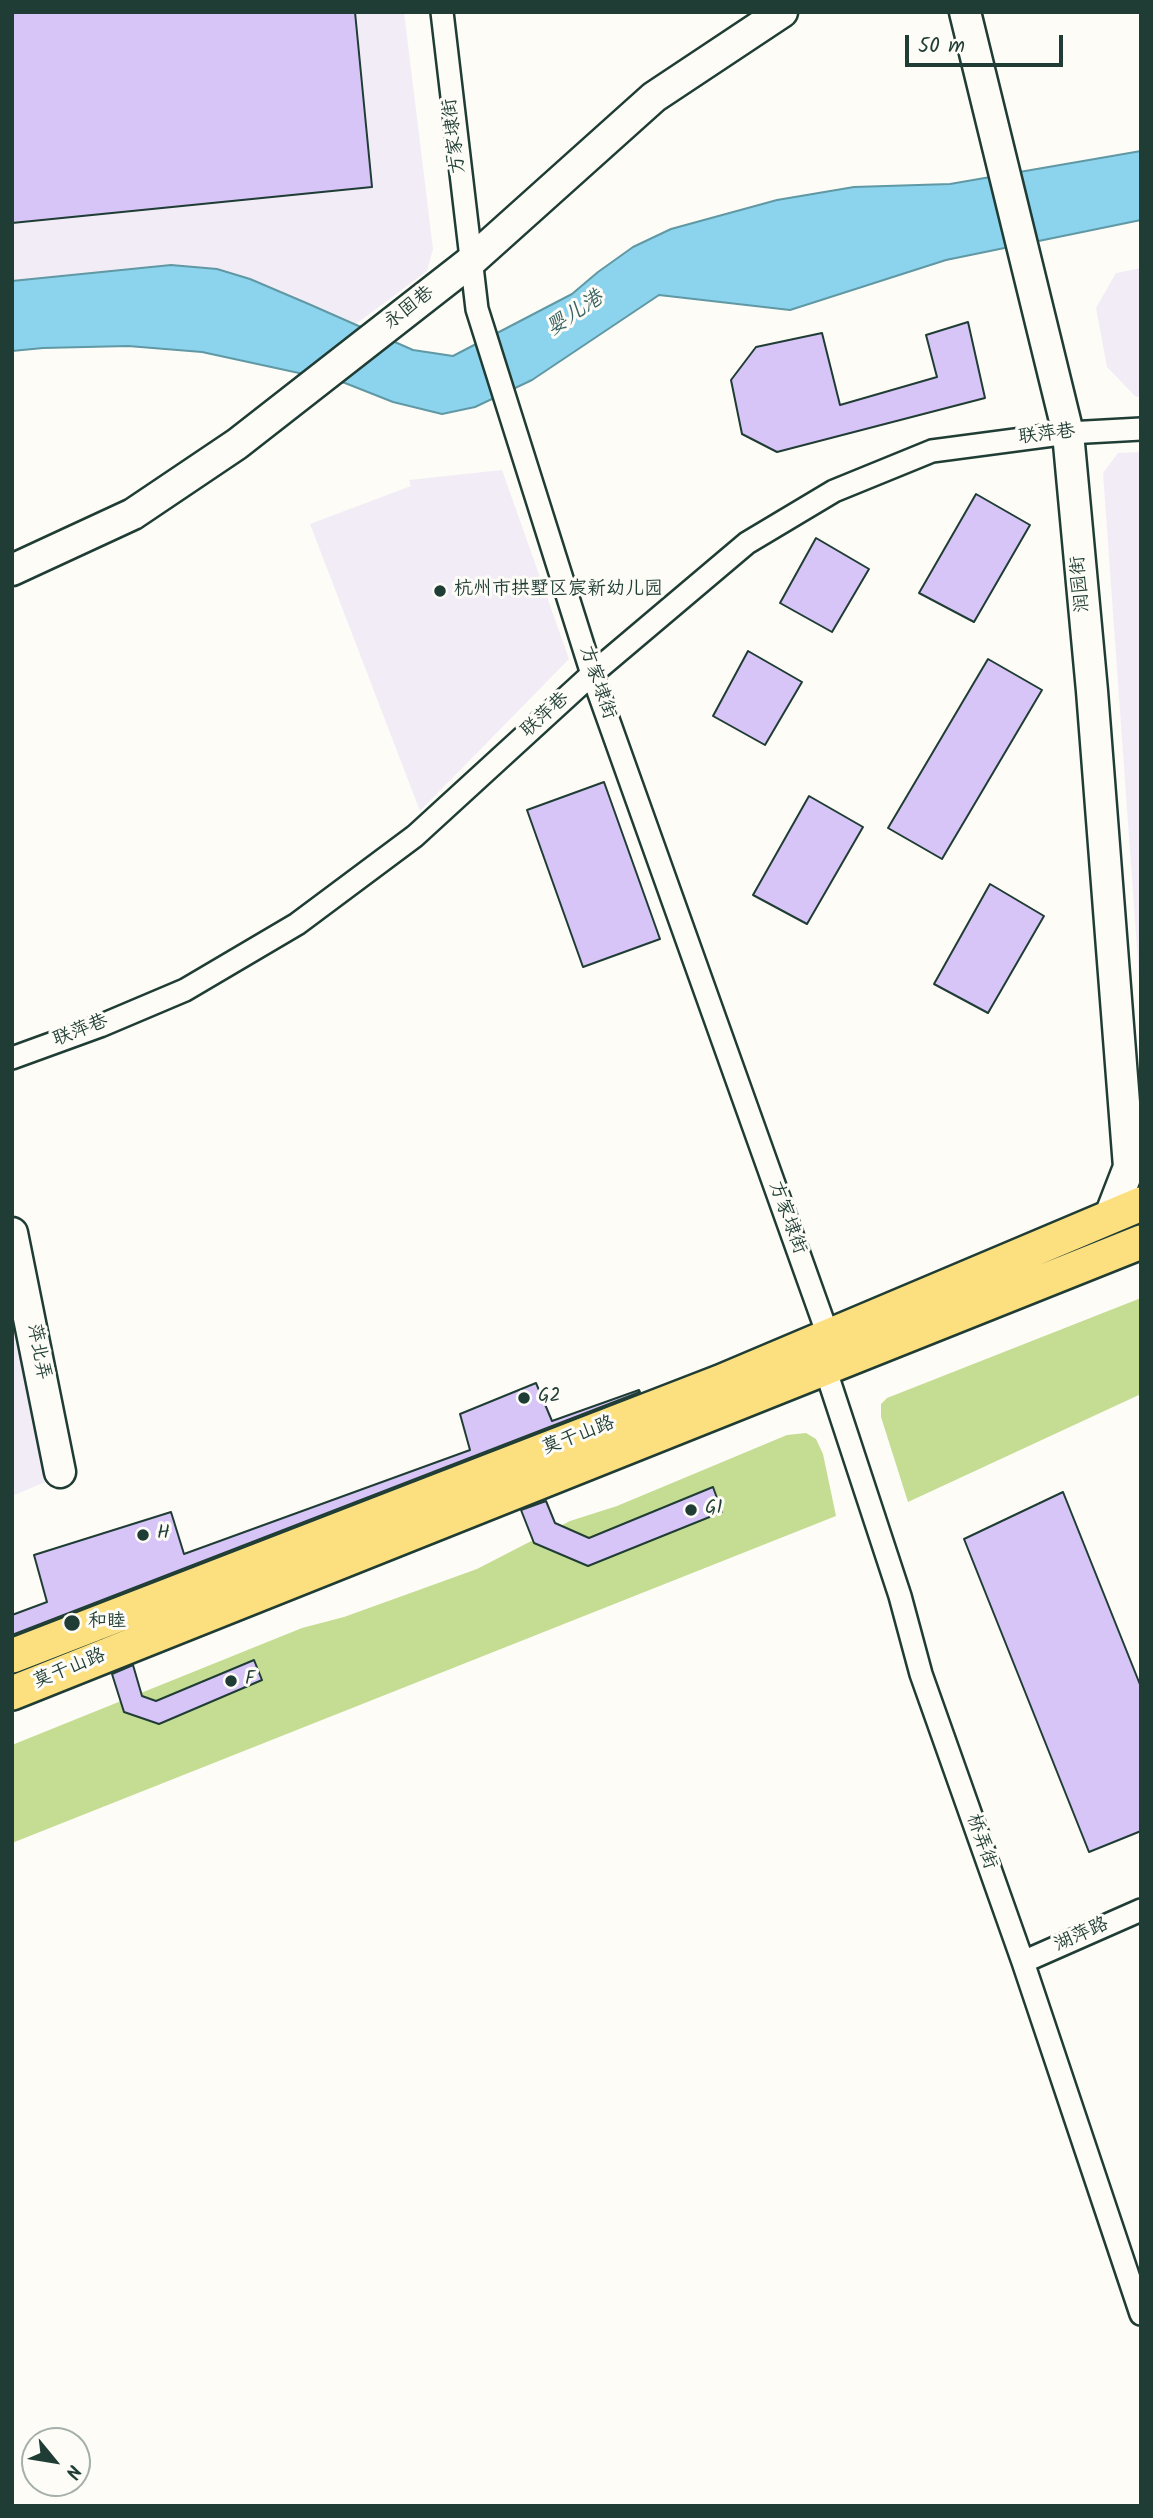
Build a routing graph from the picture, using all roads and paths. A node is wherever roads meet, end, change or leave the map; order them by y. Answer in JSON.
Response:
{"nodes":[{"id":1,"x":442,"y":12,"type":"edge"},
{"id":2,"x":782,"y":12,"type":"edge"},
{"id":3,"x":965,"y":12,"type":"edge"},
{"id":4,"x":470,"y":262,"type":"junction"},
{"id":5,"x":1141,"y":429,"type":"edge"},
{"id":6,"x":1068,"y":433,"type":"junction"},
{"id":7,"x":12,"y":570,"type":"edge"},
{"id":8,"x":592,"y":674,"type":"junction"},
{"id":9,"x":12,"y":1058,"type":"edge"},
{"id":10,"x":1135,"y":1170,"type":"edge"},
{"id":11,"x":1141,"y":1204,"type":"edge"},
{"id":12,"x":1110,"y":1216,"type":"junction"},
{"id":13,"x":12,"y":1233,"type":"edge"},
{"id":14,"x":1141,"y":1242,"type":"edge"},
{"id":15,"x":828,"y":1335,"type":"junction"},
{"id":16,"x":825,"y":1368,"type":"junction"},
{"id":17,"x":60,"y":1472,"type":"dead end"},
{"id":18,"x":12,"y":1656,"type":"edge"},
{"id":19,"x":12,"y":1693,"type":"edge"},
{"id":20,"x":1141,"y":1910,"type":"edge"},
{"id":21,"x":1023,"y":1962,"type":"junction"},
{"id":22,"x":1141,"y":2314,"type":"edge"}],
"edges":[{"from":1,"to":4,"type":"street","name":"方家埭街"},
{"from":2,"to":4,"type":"street","name":"永固巷"},
{"from":3,"to":6,"type":"street","name":"润园街"},
{"from":4,"to":7,"type":"street","name":"永固巷"},
{"from":4,"to":8,"type":"street","name":"方家埭街"},
{"from":5,"to":6,"type":"street","name":"联萍巷"},
{"from":6,"to":8,"type":"street","name":"联萍巷"},
{"from":6,"to":10,"type":"street","name":"润园街"},
{"from":8,"to":9,"type":"street","name":"联萍巷"},
{"from":8,"to":15,"type":"street","name":"方家埭街"},
{"from":10,"to":12,"type":"street","name":"润园街"},
{"from":11,"to":12,"type":"main road","name":"莫干山路"},
{"from":12,"to":15,"type":"main road","name":"莫干山路"},
{"from":13,"to":17,"type":"street","name":"萍北弄"},
{"from":14,"to":16,"type":"main road","name":"莫干山路"},
{"from":15,"to":18,"type":"main road","name":"莫干山路"},
{"from":16,"to":19,"type":"main road","name":"莫干山路"},
{"from":16,"to":21,"type":"street","name":"桥弄街"},
{"from":20,"to":21,"type":"street","name":"湖萍路"},
{"from":21,"to":22,"type":"street","name":"桥弄街"}]}
